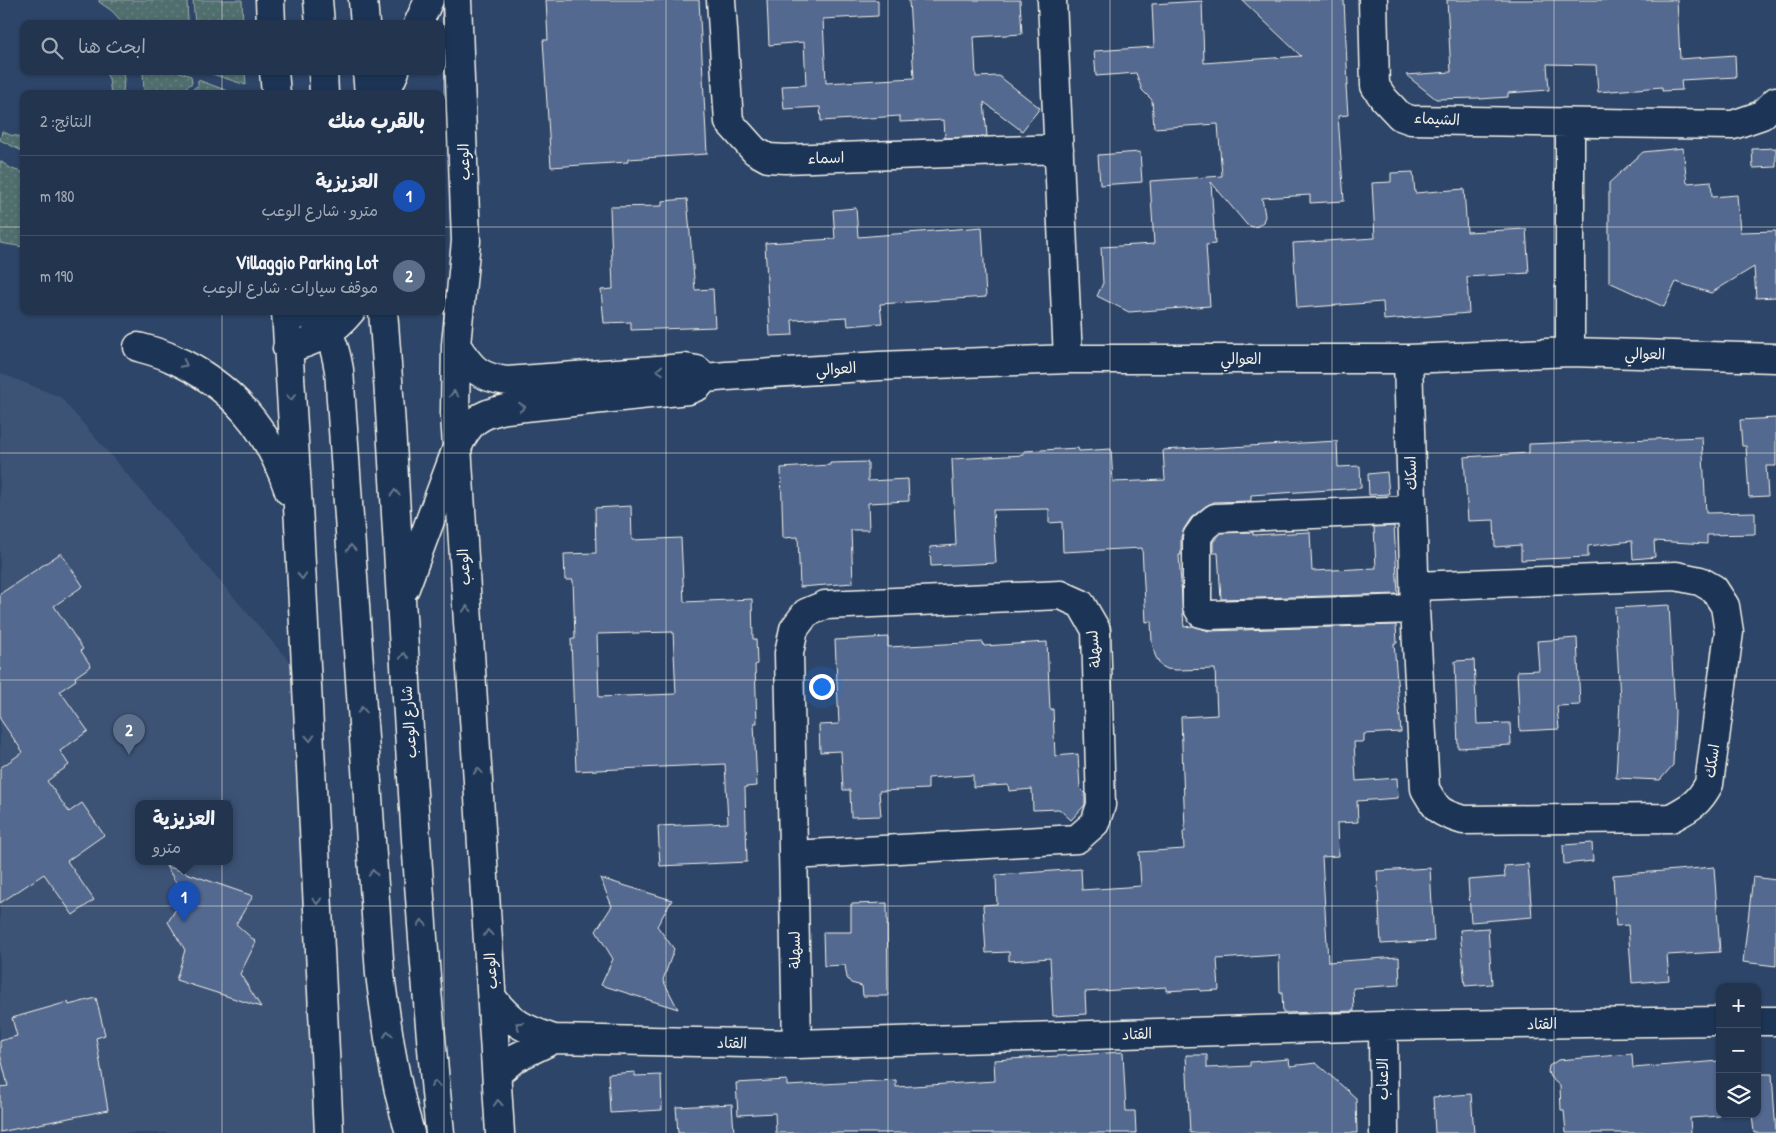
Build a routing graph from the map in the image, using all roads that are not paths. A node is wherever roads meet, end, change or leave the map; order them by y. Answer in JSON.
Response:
{"nodes":[{"id":1,"x":270,"y":0,"type":"edge"},
{"id":2,"x":318,"y":0,"type":"edge"},
{"id":3,"x":363,"y":0,"type":"edge"},
{"id":4,"x":429,"y":0,"type":"edge"},
{"id":5,"x":457,"y":0,"type":"edge"},
{"id":6,"x":721,"y":0,"type":"edge"},
{"id":7,"x":1052,"y":0,"type":"edge"},
{"id":8,"x":1373,"y":0,"type":"edge"},
{"id":9,"x":272,"y":20,"type":"edge"},
{"id":10,"x":320,"y":20,"type":"edge"},
{"id":11,"x":365,"y":20,"type":"edge"},
{"id":12,"x":420,"y":20,"type":"edge"},
{"id":13,"x":274,"y":75,"type":"edge"},
{"id":14,"x":323,"y":75,"type":"edge"},
{"id":15,"x":367,"y":75,"type":"edge"},
{"id":16,"x":393,"y":75,"type":"edge"},
{"id":17,"x":276,"y":90,"type":"edge"},
{"id":18,"x":324,"y":90,"type":"edge"},
{"id":19,"x":368,"y":90,"type":"edge"},
{"id":20,"x":387,"y":90,"type":"edge"},
{"id":21,"x":1776,"y":101,"type":"edge"},
{"id":22,"x":1570,"y":123,"type":"junction"},
{"id":23,"x":1059,"y":149,"type":"junction"},
{"id":24,"x":286,"y":315,"type":"edge"},
{"id":25,"x":306,"y":315,"type":"edge"},
{"id":26,"x":348,"y":315,"type":"edge"},
{"id":27,"x":383,"y":315,"type":"edge"},
{"id":28,"x":329,"y":332,"type":"junction"},
{"id":29,"x":456,"y":345,"type":"junction"},
{"id":30,"x":138,"y":347,"type":"dead end"},
{"id":31,"x":287,"y":348,"type":"junction"},
{"id":32,"x":1570,"y":352,"type":"junction"},
{"id":33,"x":1776,"y":358,"type":"edge"},
{"id":34,"x":1068,"y":359,"type":"junction"},
{"id":35,"x":1408,"y":359,"type":"junction"},
{"id":36,"x":705,"y":378,"type":"junction"},
{"id":37,"x":457,"y":448,"type":"junction"},
{"id":38,"x":1413,"y":510,"type":"junction"},
{"id":39,"x":299,"y":524,"type":"junction"},
{"id":40,"x":1415,"y":598,"type":"junction"},
{"id":41,"x":400,"y":599,"type":"junction"},
{"id":42,"x":793,"y":855,"type":"junction"},
{"id":43,"x":493,"y":999,"type":"junction"},
{"id":44,"x":1761,"y":1021,"type":"edge"},
{"id":45,"x":1776,"y":1021,"type":"edge"},
{"id":46,"x":1716,"y":1022,"type":"edge"},
{"id":47,"x":1383,"y":1026,"type":"junction"},
{"id":48,"x":554,"y":1040,"type":"junction"},
{"id":49,"x":797,"y":1044,"type":"junction"},
{"id":50,"x":497,"y":1072,"type":"junction"},
{"id":51,"x":329,"y":1133,"type":"edge"},
{"id":52,"x":410,"y":1133,"type":"edge"},
{"id":53,"x":440,"y":1133,"type":"edge"},
{"id":54,"x":500,"y":1133,"type":"edge"},
{"id":55,"x":1384,"y":1133,"type":"edge"}],
"edges":[{"from":1,"to":9,"type":"street"},
{"from":2,"to":10,"type":"street"},
{"from":3,"to":11,"type":"street"},
{"from":4,"to":12,"type":"street"},
{"from":5,"to":29,"type":"street","name":"الوعب"},
{"from":6,"to":23,"type":"street","name":"اسماء"},
{"from":7,"to":23,"type":"street"},
{"from":8,"to":22,"type":"street","name":"الشيماء"},
{"from":13,"to":17,"type":"street"},
{"from":14,"to":18,"type":"street"},
{"from":15,"to":19,"type":"street"},
{"from":16,"to":20,"type":"street"},
{"from":21,"to":22,"type":"street","name":"الشيماء"},
{"from":22,"to":32,"type":"street"},
{"from":23,"to":34,"type":"street"},
{"from":24,"to":31,"type":"street"},
{"from":25,"to":28,"type":"street"},
{"from":26,"to":28,"type":"street"},
{"from":41,"to":27,"type":"street","name":"شارع الوعب","one_way":true},
{"from":28,"to":31,"type":"street"},
{"from":52,"to":28,"type":"street","one_way":true},
{"from":36,"to":29,"type":"street","name":"العوالي","one_way":true},
{"from":37,"to":29,"type":"street","name":"الوعب","one_way":true},
{"from":30,"to":39,"type":"street","one_way":true},
{"from":31,"to":39,"type":"street","one_way":true},
{"from":32,"to":33,"type":"street","name":"العوالي"},
{"from":32,"to":35,"type":"street","name":"العوالي"},
{"from":34,"to":35,"type":"street","name":"العوالي"},
{"from":34,"to":36,"type":"street","name":"العوالي"},
{"from":35,"to":38,"type":"street","name":"اسكك"},
{"from":37,"to":36,"type":"street","name":"العوالي","one_way":true},
{"from":37,"to":41,"type":"street","name":"العوالي"},
{"from":43,"to":37,"type":"street","name":"الوعب","one_way":true},
{"from":38,"to":40,"type":"street","name":"اسكك"},
{"from":38,"to":40,"type":"street"},
{"from":39,"to":51,"type":"street","one_way":true},
{"from":40,"to":40,"type":"street","name":"اسكك"},
{"from":53,"to":41,"type":"street","name":"شارع الوعب","one_way":true},
{"from":42,"to":42,"type":"street","name":"لسهلة"},
{"from":42,"to":49,"type":"street","name":"لسهلة"},
{"from":48,"to":43,"type":"street","name":"القتاد","one_way":true},
{"from":43,"to":50,"type":"street","name":"الوعب"},
{"from":44,"to":45,"type":"street"},
{"from":46,"to":47,"type":"street","name":"القتاد"},
{"from":47,"to":49,"type":"street","name":"القتاد"},
{"from":47,"to":55,"type":"street","name":"الاعناب"},
{"from":48,"to":49,"type":"street","name":"القتاد"},
{"from":48,"to":50,"type":"street","name":"القتاد"},
{"from":54,"to":50,"type":"street","name":"الوعب","one_way":true}]}
